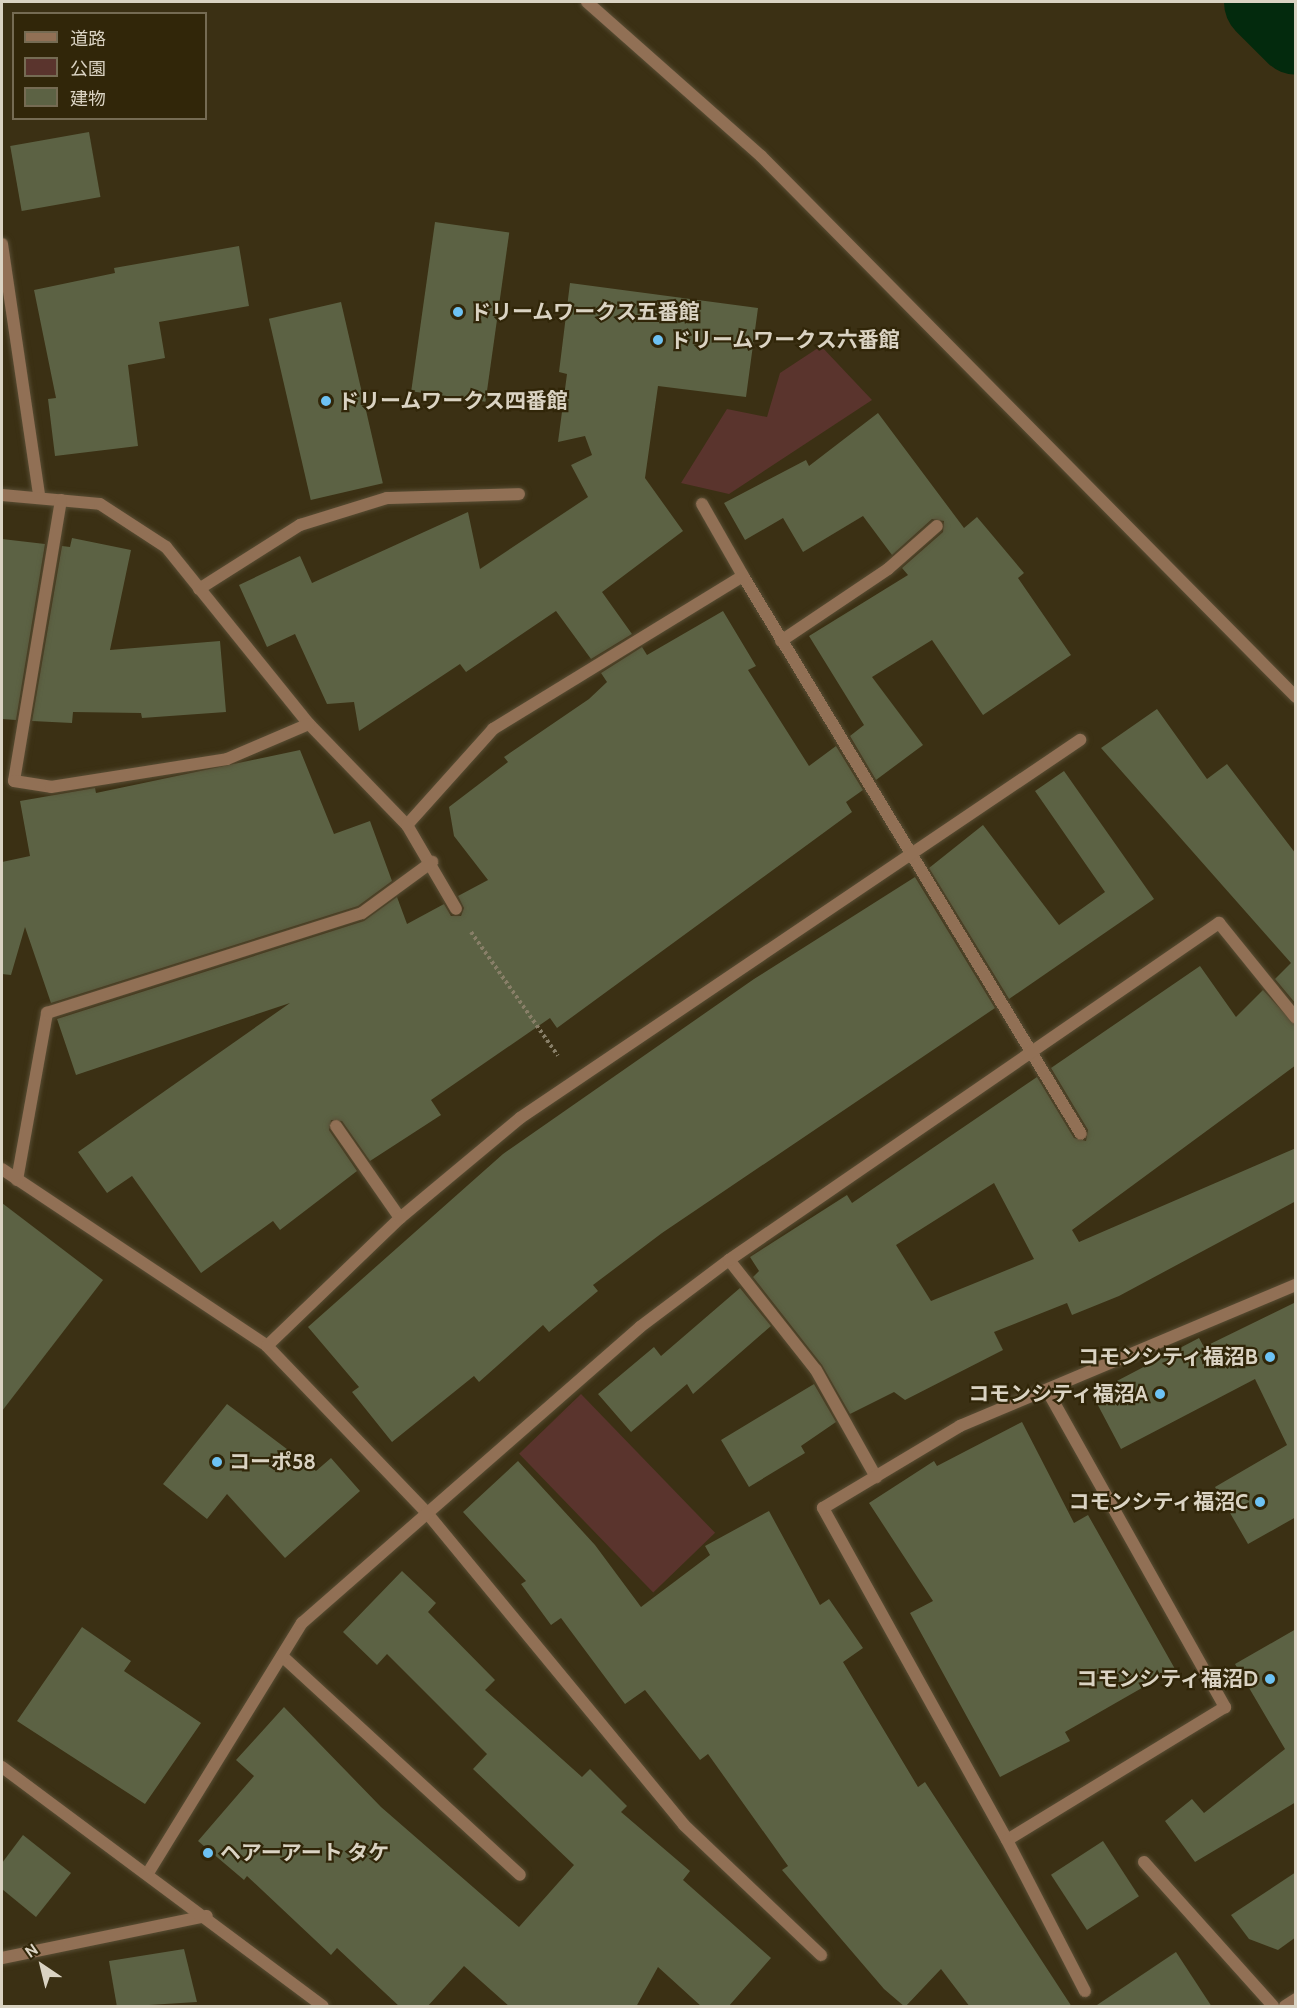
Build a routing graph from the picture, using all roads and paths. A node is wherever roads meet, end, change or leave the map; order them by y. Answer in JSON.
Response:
{"nodes":[{"id":1,"x":587,"y":2,"type":"edge"},
{"id":2,"x":2,"y":244,"type":"edge"},
{"id":3,"x":519,"y":494,"type":"dead end"},
{"id":4,"x":2,"y":495,"type":"edge"},
{"id":5,"x":39,"y":496,"type":"junction"},
{"id":6,"x":61,"y":500,"type":"junction"},
{"id":7,"x":702,"y":504,"type":"dead end"},
{"id":8,"x":937,"y":526,"type":"dead end"},
{"id":9,"x":743,"y":576,"type":"junction"},
{"id":10,"x":199,"y":589,"type":"junction"},
{"id":11,"x":782,"y":641,"type":"junction"},
{"id":12,"x":1296,"y":697,"type":"edge"},
{"id":13,"x":309,"y":724,"type":"junction"},
{"id":14,"x":1080,"y":741,"type":"dead end"},
{"id":15,"x":407,"y":825,"type":"junction"},
{"id":16,"x":911,"y":854,"type":"junction"},
{"id":17,"x":432,"y":861,"type":"junction"},
{"id":18,"x":456,"y":909,"type":"joint"},
{"id":19,"x":1296,"y":1018,"type":"edge"},
{"id":20,"x":1030,"y":1052,"type":"junction"},
{"id":21,"x":573,"y":1078,"type":"junction"},
{"id":22,"x":336,"y":1126,"type":"dead end"},
{"id":23,"x":1081,"y":1134,"type":"dead end"},
{"id":24,"x":2,"y":1169,"type":"edge"},
{"id":25,"x":17,"y":1180,"type":"junction"},
{"id":26,"x":400,"y":1218,"type":"junction"},
{"id":27,"x":729,"y":1260,"type":"junction"},
{"id":28,"x":1296,"y":1285,"type":"edge"},
{"id":29,"x":267,"y":1346,"type":"junction"},
{"id":30,"x":1047,"y":1390,"type":"junction"},
{"id":31,"x":876,"y":1477,"type":"junction"},
{"id":32,"x":427,"y":1513,"type":"junction"},
{"id":33,"x":282,"y":1656,"type":"junction"},
{"id":34,"x":2,"y":1767,"type":"edge"},
{"id":35,"x":1007,"y":1840,"type":"junction"},
{"id":36,"x":1144,"y":1862,"type":"dead end"},
{"id":37,"x":148,"y":1873,"type":"junction"},
{"id":38,"x":520,"y":1875,"type":"dead end"},
{"id":39,"x":207,"y":1916,"type":"junction"},
{"id":40,"x":821,"y":1955,"type":"dead end"},
{"id":41,"x":2,"y":1958,"type":"edge"},
{"id":42,"x":1084,"y":1991,"type":"dead end"},
{"id":43,"x":1296,"y":1999,"type":"edge"},
{"id":44,"x":323,"y":2007,"type":"edge"},
{"id":45,"x":1273,"y":2007,"type":"edge"},
{"id":46,"x":1285,"y":2007,"type":"edge"}],
"edges":[{"from":1,"to":12,"type":"street"},
{"from":2,"to":5,"type":"street"},
{"from":3,"to":10,"type":"street"},
{"from":4,"to":5,"type":"street"},
{"from":5,"to":6,"type":"street"},
{"from":6,"to":10,"type":"street"},
{"from":6,"to":13,"type":"street"},
{"from":7,"to":9,"type":"street"},
{"from":8,"to":11,"type":"street"},
{"from":9,"to":11,"type":"street"},
{"from":9,"to":15,"type":"street"},
{"from":10,"to":13,"type":"street"},
{"from":11,"to":16,"type":"street"},
{"from":13,"to":15,"type":"street"},
{"from":14,"to":16,"type":"street"},
{"from":15,"to":17,"type":"street"},
{"from":16,"to":20,"type":"street"},
{"from":16,"to":21,"type":"street"},
{"from":17,"to":18,"type":"street"},
{"from":17,"to":25,"type":"street"},
{"from":18,"to":21,"type":"path"},
{"from":19,"to":20,"type":"street"},
{"from":20,"to":23,"type":"street"},
{"from":20,"to":27,"type":"street"},
{"from":21,"to":26,"type":"street"},
{"from":22,"to":26,"type":"street"},
{"from":24,"to":25,"type":"street"},
{"from":25,"to":29,"type":"street"},
{"from":26,"to":29,"type":"street"},
{"from":27,"to":31,"type":"street"},
{"from":27,"to":32,"type":"street"},
{"from":28,"to":30,"type":"street"},
{"from":29,"to":32,"type":"street"},
{"from":30,"to":31,"type":"street"},
{"from":30,"to":35,"type":"street"},
{"from":31,"to":35,"type":"street"},
{"from":32,"to":33,"type":"street"},
{"from":32,"to":40,"type":"street"},
{"from":33,"to":37,"type":"street"},
{"from":33,"to":38,"type":"street"},
{"from":34,"to":37,"type":"street"},
{"from":35,"to":42,"type":"street"},
{"from":36,"to":45,"type":"street"},
{"from":37,"to":39,"type":"street"},
{"from":39,"to":41,"type":"street"},
{"from":39,"to":44,"type":"street"},
{"from":43,"to":46,"type":"street"}]}
